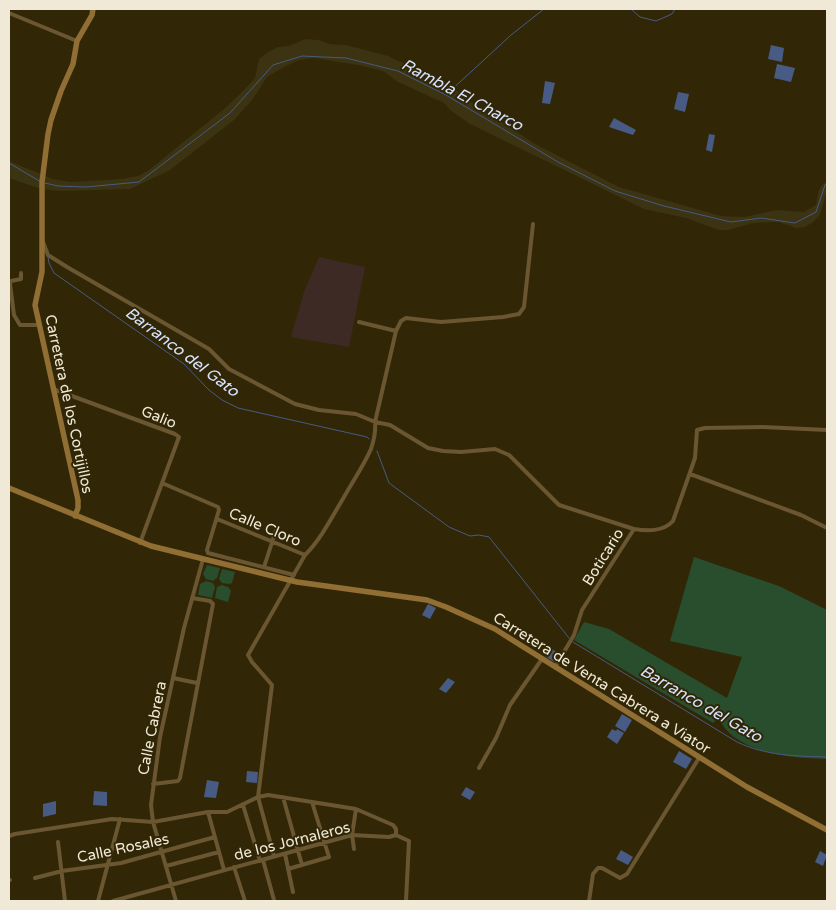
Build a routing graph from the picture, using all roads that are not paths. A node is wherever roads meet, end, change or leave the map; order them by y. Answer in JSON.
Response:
{"nodes":[{"id":1,"x":93,"y":9,"type":"edge"},
{"id":2,"x":9,"y":13,"type":"edge"},
{"id":3,"x":77,"y":41,"type":"junction"},
{"id":4,"x":533,"y":224,"type":"dead end"},
{"id":5,"x":42,"y":238,"type":"junction"},
{"id":6,"x":21,"y":273,"type":"dead end"},
{"id":7,"x":11,"y":312,"type":"edge"},
{"id":8,"x":358,"y":322,"type":"dead end"},
{"id":9,"x":39,"y":325,"type":"junction"},
{"id":10,"x":396,"y":331,"type":"junction"},
{"id":11,"x":53,"y":389,"type":"junction"},
{"id":12,"x":375,"y":422,"type":"junction"},
{"id":13,"x":827,"y":430,"type":"edge"},
{"id":14,"x":690,"y":474,"type":"junction"},
{"id":15,"x":162,"y":483,"type":"junction"},
{"id":16,"x":9,"y":488,"type":"edge"},
{"id":17,"x":75,"y":516,"type":"junction"},
{"id":18,"x":217,"y":519,"type":"junction"},
{"id":19,"x":827,"y":528,"type":"edge"},
{"id":20,"x":634,"y":529,"type":"junction"},
{"id":21,"x":276,"y":530,"type":"dead end"},
{"id":22,"x":272,"y":541,"type":"junction"},
{"id":23,"x":140,"y":543,"type":"junction"},
{"id":24,"x":305,"y":556,"type":"junction"},
{"id":25,"x":203,"y":559,"type":"junction"},
{"id":26,"x":264,"y":567,"type":"junction"},
{"id":27,"x":292,"y":578,"type":"junction"},
{"id":28,"x":192,"y":598,"type":"junction"},
{"id":29,"x":542,"y":659,"type":"junction"},
{"id":30,"x":555,"y":667,"type":"junction"},
{"id":31,"x":172,"y":678,"type":"junction"},
{"id":32,"x":197,"y":683,"type":"junction"},
{"id":33,"x":699,"y":758,"type":"junction"},
{"id":34,"x":479,"y":768,"type":"dead end"},
{"id":35,"x":153,"y":784,"type":"junction"},
{"id":36,"x":283,"y":797,"type":"junction"},
{"id":37,"x":258,"y":798,"type":"junction"},
{"id":38,"x":312,"y":802,"type":"junction"},
{"id":39,"x":243,"y":805,"type":"junction"},
{"id":40,"x":356,"y":809,"type":"junction"},
{"id":41,"x":208,"y":812,"type":"junction"},
{"id":42,"x":120,"y":819,"type":"junction"},
{"id":43,"x":153,"y":822,"type":"junction"},
{"id":44,"x":827,"y":830,"type":"edge"},
{"id":45,"x":352,"y":835,"type":"junction"},
{"id":46,"x":396,"y":835,"type":"junction"},
{"id":47,"x":9,"y":836,"type":"edge"},
{"id":48,"x":215,"y":837,"type":"junction"},
{"id":49,"x":58,"y":842,"type":"dead end"},
{"id":50,"x":324,"y":843,"type":"junction"},
{"id":51,"x":354,"y":849,"type":"dead end"},
{"id":52,"x":298,"y":850,"type":"junction"},
{"id":53,"x":163,"y":852,"type":"junction"},
{"id":54,"x":219,"y":852,"type":"junction"},
{"id":55,"x":285,"y":854,"type":"junction"},
{"id":56,"x":274,"y":856,"type":"junction"},
{"id":57,"x":261,"y":861,"type":"junction"},
{"id":58,"x":107,"y":864,"type":"junction"},
{"id":59,"x":166,"y":866,"type":"junction"},
{"id":60,"x":302,"y":866,"type":"junction"},
{"id":61,"x":234,"y":867,"type":"junction"},
{"id":62,"x":288,"y":869,"type":"junction"},
{"id":63,"x":224,"y":870,"type":"junction"},
{"id":64,"x":62,"y":871,"type":"junction"},
{"id":65,"x":35,"y":878,"type":"dead end"},
{"id":66,"x":171,"y":886,"type":"junction"},
{"id":67,"x":293,"y":892,"type":"dead end"},
{"id":68,"x":274,"y":900,"type":"dead end"},
{"id":69,"x":65,"y":901,"type":"edge"},
{"id":70,"x":98,"y":901,"type":"edge"},
{"id":71,"x":113,"y":901,"type":"edge"},
{"id":72,"x":176,"y":901,"type":"edge"},
{"id":73,"x":244,"y":901,"type":"edge"},
{"id":74,"x":406,"y":901,"type":"edge"},
{"id":75,"x":589,"y":901,"type":"edge"}],
"edges":[{"from":1,"to":3,"type":"street","name":"Carretera de los Cortijillos"},
{"from":2,"to":3,"type":"street"},
{"from":3,"to":5,"type":"street","name":"Carretera de los Cortijillos"},
{"from":4,"to":10,"type":"street"},
{"from":5,"to":9,"type":"street","name":"Carretera de los Cortijillos"},
{"from":5,"to":12,"type":"street"},
{"from":6,"to":7,"type":"street"},
{"from":7,"to":9,"type":"street"},
{"from":8,"to":10,"type":"street"},
{"from":9,"to":11,"type":"street","name":"Carretera de los Cortijillos"},
{"from":10,"to":12,"type":"street"},
{"from":11,"to":15,"type":"street","name":"Galio"},
{"from":11,"to":17,"type":"street","name":"Carretera de los Cortijillos"},
{"from":12,"to":20,"type":"street"},
{"from":12,"to":24,"type":"street"},
{"from":13,"to":14,"type":"street","name":"Boticario"},
{"from":14,"to":19,"type":"street"},
{"from":14,"to":20,"type":"street","name":"Boticario"},
{"from":15,"to":18,"type":"street"},
{"from":15,"to":23,"type":"street","name":"Galio"},
{"from":16,"to":17,"type":"street","name":"Carretera de Venta Cabrera a Viator"},
{"from":17,"to":23,"type":"street","name":"Carretera de Venta Cabrera a Viator"},
{"from":18,"to":22,"type":"street","name":"Calle Cloro"},
{"from":18,"to":26,"type":"street"},
{"from":20,"to":30,"type":"street","name":"Boticario"},
{"from":21,"to":22,"type":"street"},
{"from":22,"to":24,"type":"street","name":"Calle Cloro"},
{"from":22,"to":26,"type":"street"},
{"from":23,"to":25,"type":"street","name":"Carretera de Venta Cabrera a Viator"},
{"from":24,"to":27,"type":"street"},
{"from":25,"to":27,"type":"street","name":"Carretera de Venta Cabrera a Viator"},
{"from":25,"to":28,"type":"street","name":"Calle Cabrera"},
{"from":26,"to":27,"type":"street"},
{"from":27,"to":29,"type":"street","name":"Carretera de Venta Cabrera a Viator"},
{"from":27,"to":37,"type":"street"},
{"from":28,"to":31,"type":"street","name":"Calle Cabrera"},
{"from":28,"to":32,"type":"street"},
{"from":29,"to":30,"type":"street","name":"Carretera de Venta Cabrera a Viator"},
{"from":29,"to":34,"type":"street"},
{"from":30,"to":33,"type":"street","name":"Carretera de Venta Cabrera a Viator"},
{"from":31,"to":32,"type":"street"},
{"from":31,"to":35,"type":"street","name":"Calle Cabrera"},
{"from":32,"to":35,"type":"street"},
{"from":33,"to":44,"type":"street","name":"Carretera de Venta Cabrera a Viator"},
{"from":33,"to":75,"type":"street"},
{"from":35,"to":43,"type":"street","name":"Calle Cabrera"},
{"from":36,"to":37,"type":"street"},
{"from":36,"to":38,"type":"street"},
{"from":36,"to":52,"type":"street"},
{"from":37,"to":39,"type":"street"},
{"from":37,"to":56,"type":"street"},
{"from":38,"to":40,"type":"street"},
{"from":38,"to":50,"type":"street"},
{"from":39,"to":41,"type":"street"},
{"from":39,"to":57,"type":"street"},
{"from":40,"to":45,"type":"street"},
{"from":40,"to":46,"type":"street"},
{"from":41,"to":43,"type":"street"},
{"from":41,"to":48,"type":"street"},
{"from":42,"to":43,"type":"street"},
{"from":42,"to":47,"type":"street"},
{"from":42,"to":58,"type":"street"},
{"from":43,"to":53,"type":"street","name":"Calle Cabrera"},
{"from":45,"to":46,"type":"street","name":"de los Jornaleros"},
{"from":45,"to":50,"type":"street","name":"de los Jornaleros"},
{"from":45,"to":51,"type":"street"},
{"from":46,"to":74,"type":"street"},
{"from":48,"to":53,"type":"street","name":"Calle Rosales"},
{"from":48,"to":54,"type":"street"},
{"from":49,"to":64,"type":"street"},
{"from":50,"to":52,"type":"street","name":"de los Jornaleros"},
{"from":50,"to":60,"type":"street"},
{"from":52,"to":55,"type":"street","name":"de los Jornaleros"},
{"from":52,"to":60,"type":"street"},
{"from":53,"to":58,"type":"street","name":"Calle Rosales"},
{"from":53,"to":59,"type":"street","name":"Calle Cabrera"},
{"from":54,"to":59,"type":"street"},
{"from":54,"to":63,"type":"street"},
{"from":55,"to":56,"type":"street","name":"de los Jornaleros"},
{"from":55,"to":62,"type":"street"},
{"from":56,"to":57,"type":"street","name":"de los Jornaleros"},
{"from":57,"to":61,"type":"street","name":"de los Jornaleros"},
{"from":57,"to":68,"type":"street"},
{"from":58,"to":64,"type":"street","name":"Calle Rosales"},
{"from":58,"to":70,"type":"street"},
{"from":59,"to":66,"type":"street","name":"Calle Cabrera"},
{"from":60,"to":62,"type":"street"},
{"from":61,"to":63,"type":"street","name":"de los Jornaleros"},
{"from":61,"to":73,"type":"street"},
{"from":62,"to":67,"type":"street"},
{"from":63,"to":66,"type":"street","name":"de los Jornaleros"},
{"from":64,"to":65,"type":"street","name":"Calle Rosales"},
{"from":64,"to":69,"type":"street"},
{"from":66,"to":71,"type":"street"},
{"from":66,"to":72,"type":"street","name":"Calle Cabrera"}]}
